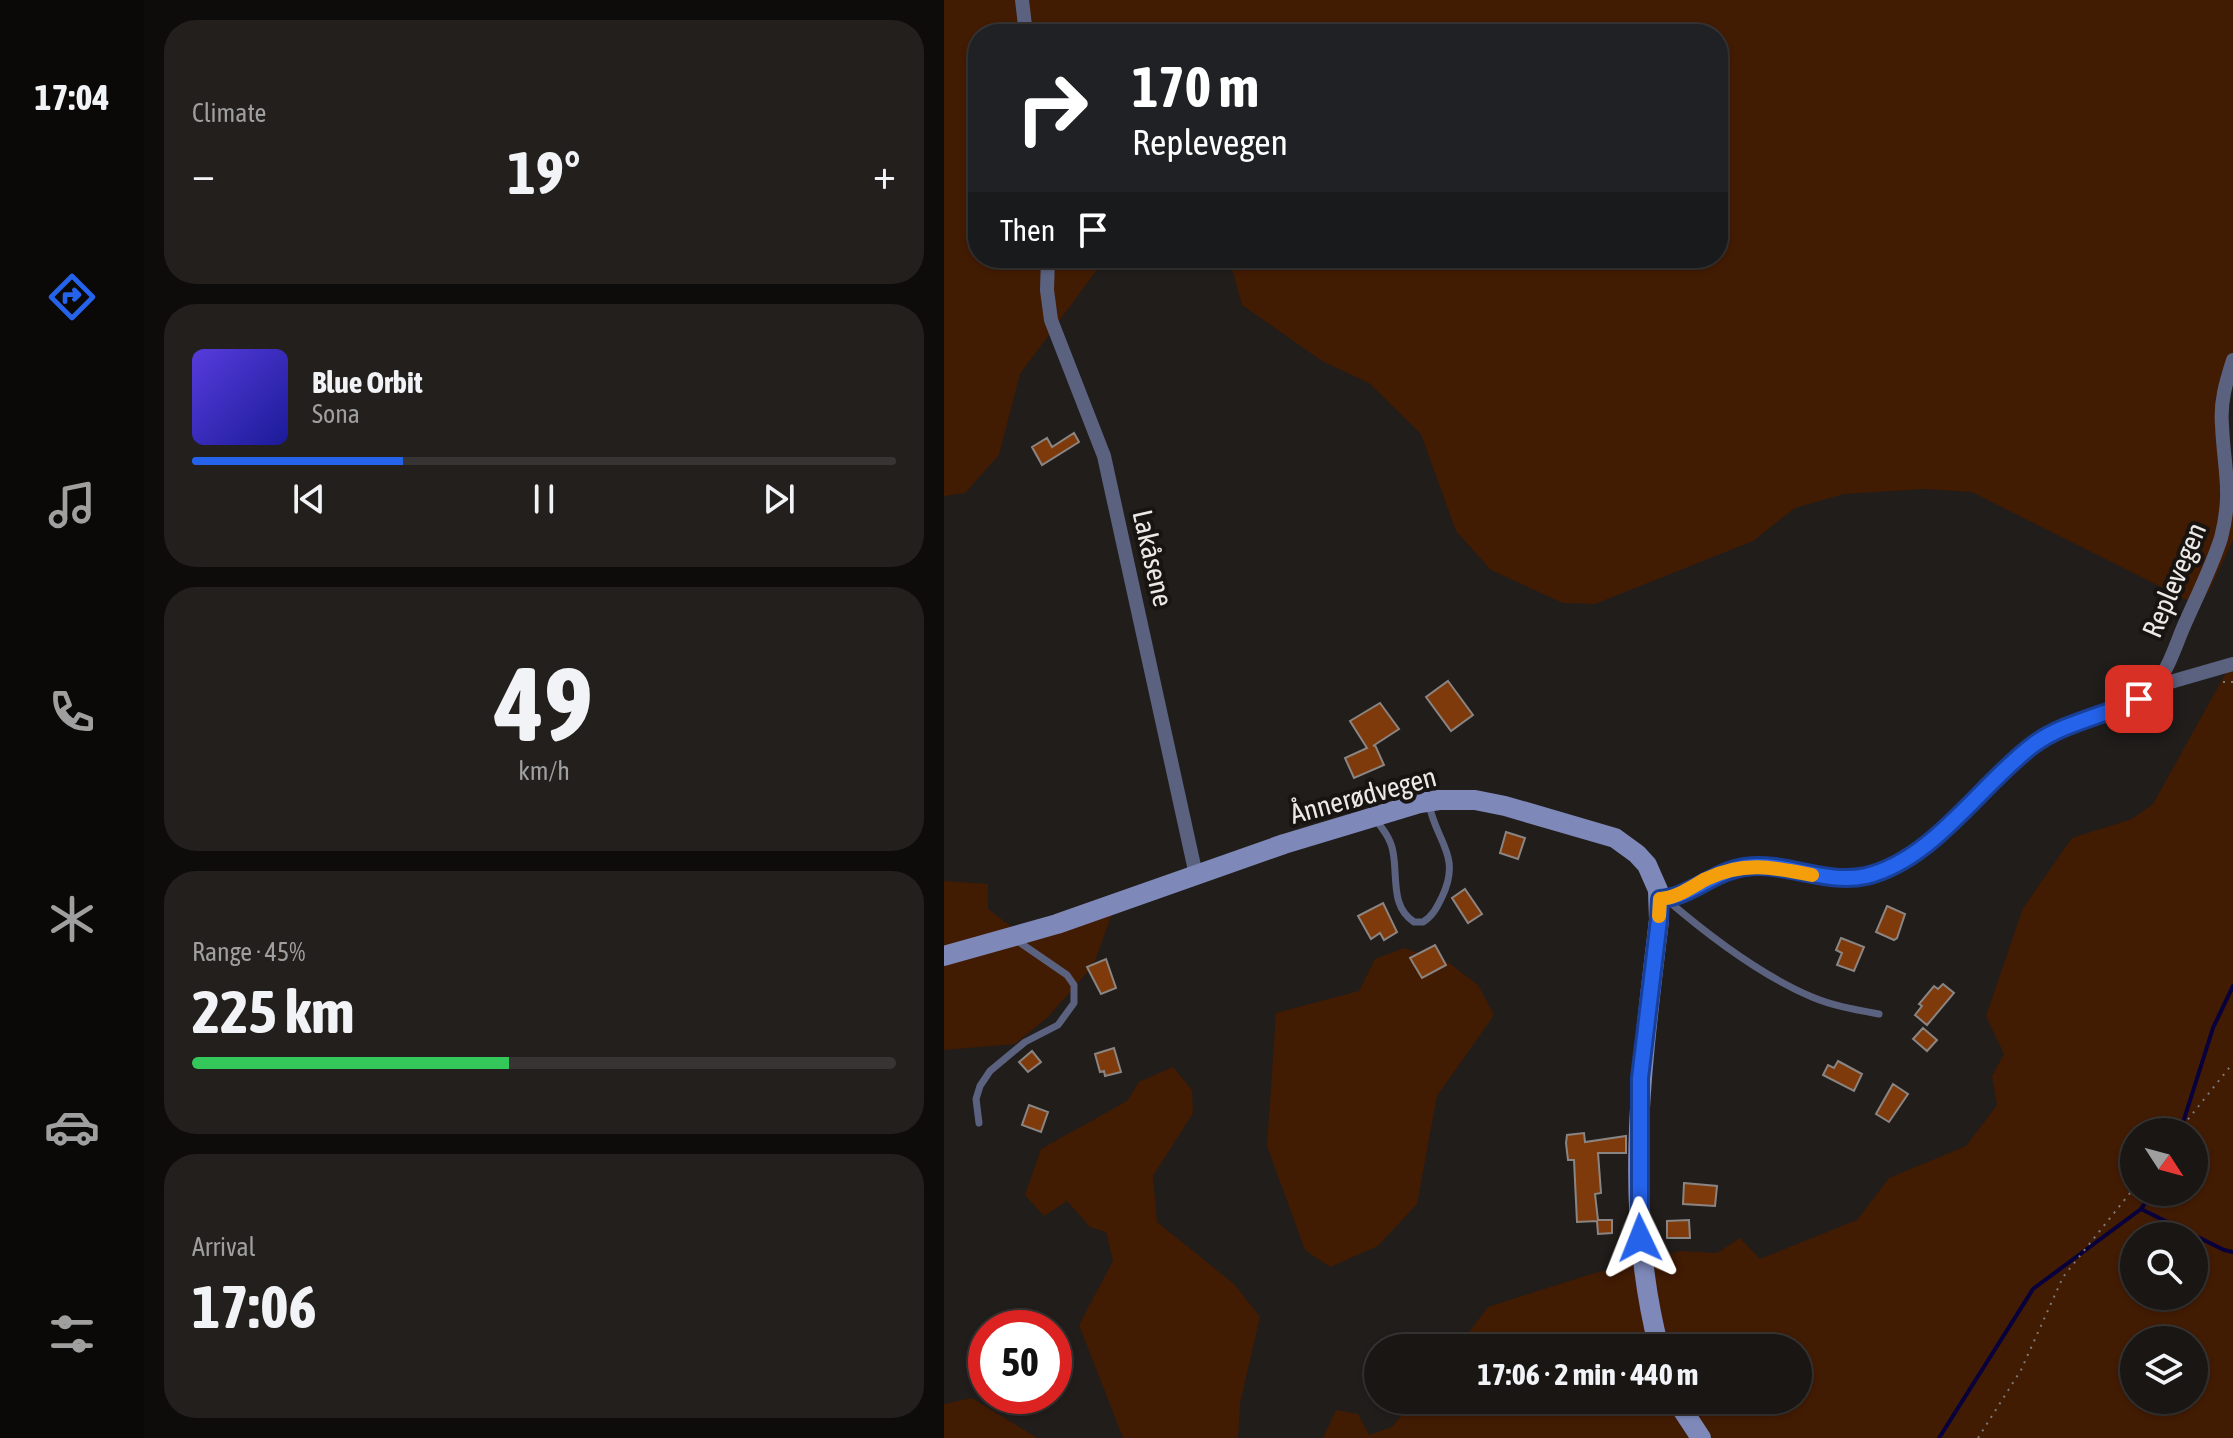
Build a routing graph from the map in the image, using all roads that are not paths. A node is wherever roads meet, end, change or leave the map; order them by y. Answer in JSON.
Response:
{"nodes":[{"id":1,"x":1022,"y":0,"type":"edge"},
{"id":2,"x":1025,"y":24,"type":"edge"},
{"id":3,"x":1048,"y":268,"type":"edge"},
{"id":4,"x":2233,"y":360,"type":"edge"},
{"id":5,"x":2233,"y":664,"type":"edge"},
{"id":6,"x":2152,"y":688,"type":"junction"},
{"id":7,"x":1429,"y":802,"type":"junction"},
{"id":8,"x":1374,"y":818,"type":"junction"},
{"id":9,"x":1196,"y":875,"type":"junction"},
{"id":10,"x":1663,"y":899,"type":"junction"},
{"id":11,"x":1011,"y":937,"type":"junction"},
{"id":12,"x":944,"y":956,"type":"edge"},
{"id":13,"x":1879,"y":1014,"type":"dead end"},
{"id":14,"x":979,"y":1123,"type":"dead end"},
{"id":15,"x":1656,"y":1334,"type":"edge"},
{"id":16,"x":1685,"y":1414,"type":"edge"},
{"id":17,"x":1701,"y":1438,"type":"edge"}],
"edges":[{"from":1,"to":2,"type":"street"},
{"from":3,"to":9,"type":"street","name":"Lakåsene"},
{"from":4,"to":6,"type":"street","name":"Replevegen"},
{"from":5,"to":6,"type":"street"},
{"from":6,"to":10,"type":"street"},
{"from":7,"to":8,"type":"main road","name":"Ånnerødvegen"},
{"from":7,"to":8,"type":"lane"},
{"from":7,"to":10,"type":"main road","name":"Ånnerødvegen"},
{"from":8,"to":9,"type":"main road","name":"Ånnerødvegen"},
{"from":9,"to":11,"type":"main road","name":"Ånnerødvegen"},
{"from":10,"to":13,"type":"lane"},
{"from":10,"to":15,"type":"main road","name":"Ånnerødvegen"},
{"from":11,"to":12,"type":"main road","name":"Ånnerødvegen"},
{"from":11,"to":14,"type":"lane"},
{"from":16,"to":17,"type":"main road"}]}
